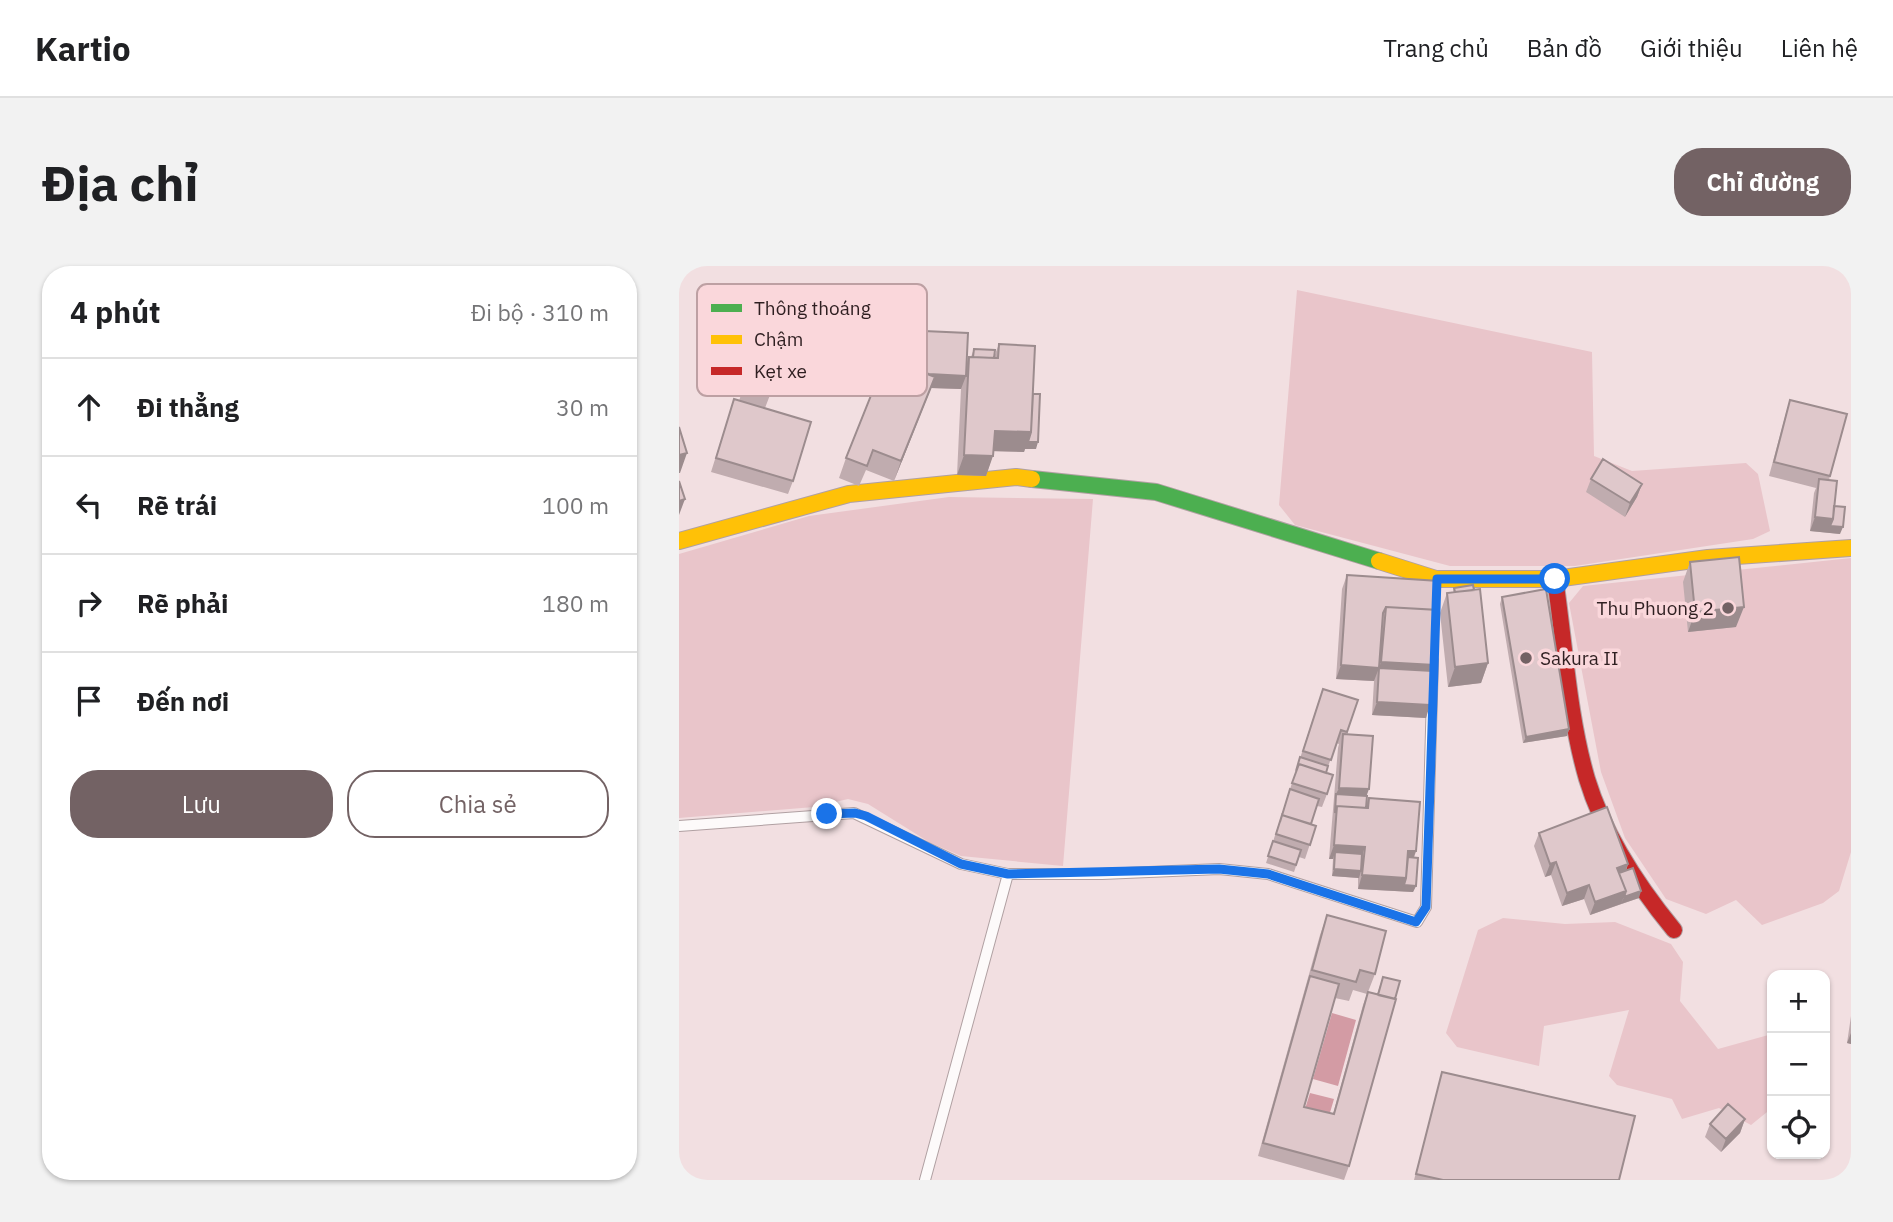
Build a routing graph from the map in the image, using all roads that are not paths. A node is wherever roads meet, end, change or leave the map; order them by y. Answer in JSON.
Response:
{"nodes":[{"id":1,"x":679,"y":541,"type":"edge"},
{"id":2,"x":1851,"y":548,"type":"edge"},
{"id":3,"x":1555,"y":579,"type":"junction"},
{"id":4,"x":1434,"y":646,"type":"edge"},
{"id":5,"x":679,"y":827,"type":"edge"},
{"id":6,"x":1008,"y":874,"type":"junction"},
{"id":7,"x":1674,"y":930,"type":"dead end"},
{"id":8,"x":925,"y":1180,"type":"edge"}],
"edges":[{"from":1,"to":3,"type":"street"},
{"from":2,"to":3,"type":"street"},
{"from":3,"to":7,"type":"street"},
{"from":4,"to":6,"type":"lane"},
{"from":5,"to":6,"type":"lane"},
{"from":6,"to":8,"type":"lane"}]}
